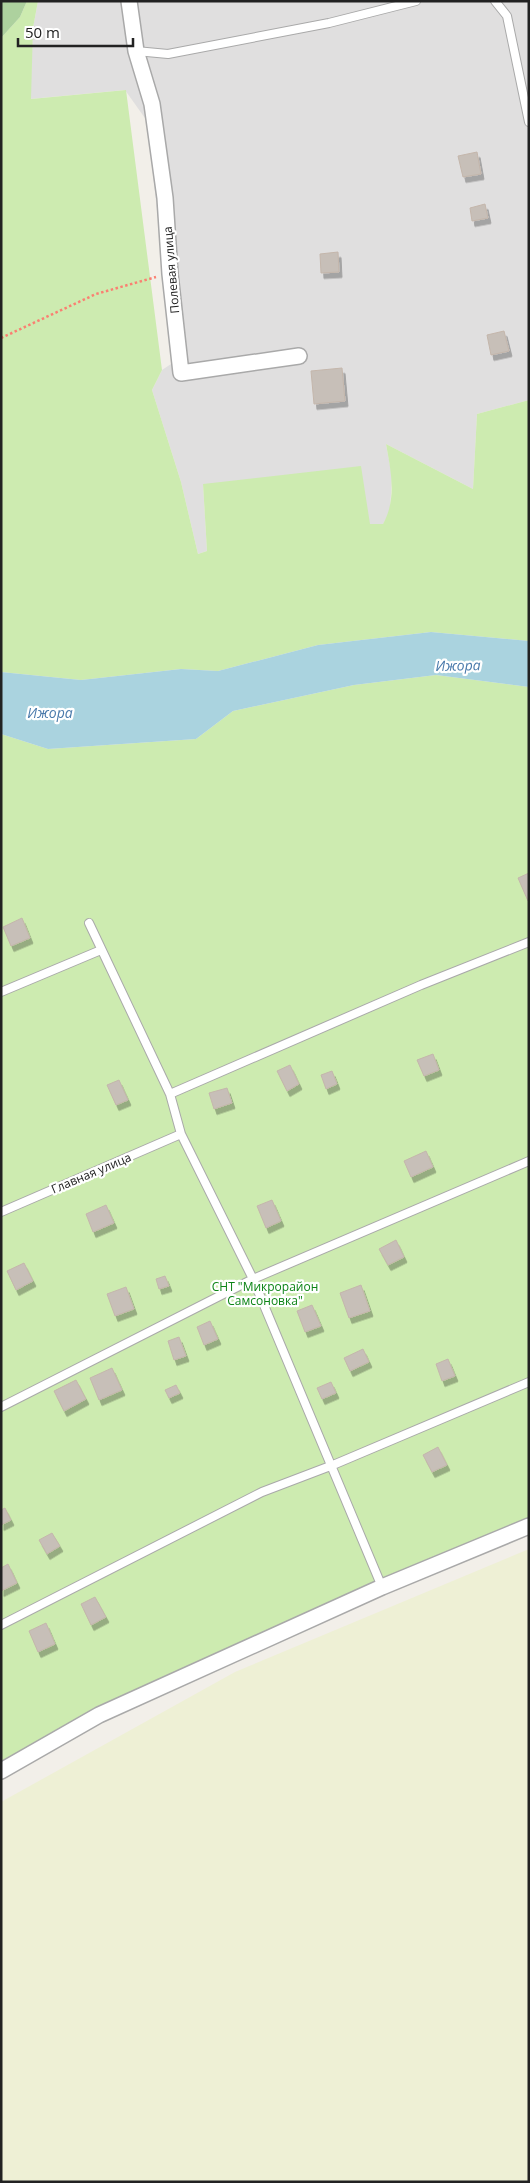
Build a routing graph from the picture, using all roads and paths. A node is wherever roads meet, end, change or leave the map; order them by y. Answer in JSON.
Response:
{"nodes":[{"id":1,"x":129,"y":1,"type":"edge"},
{"id":2,"x":416,"y":1,"type":"edge"},
{"id":3,"x":496,"y":1,"type":"edge"},
{"id":4,"x":136,"y":51,"type":"junction"},
{"id":5,"x":529,"y":122,"type":"edge"},
{"id":6,"x":170,"y":274,"type":"junction"},
{"id":7,"x":1,"y":338,"type":"edge"},
{"id":8,"x":298,"y":356,"type":"dead end"},
{"id":9,"x":89,"y":923,"type":"dead end"},
{"id":10,"x":529,"y":942,"type":"edge"},
{"id":11,"x":102,"y":950,"type":"junction"},
{"id":12,"x":1,"y":992,"type":"edge"},
{"id":13,"x":170,"y":1094,"type":"junction"},
{"id":14,"x":182,"y":1134,"type":"junction"},
{"id":15,"x":529,"y":1161,"type":"edge"},
{"id":16,"x":1,"y":1212,"type":"edge"},
{"id":17,"x":253,"y":1279,"type":"junction"},
{"id":18,"x":529,"y":1382,"type":"edge"},
{"id":19,"x":1,"y":1407,"type":"edge"},
{"id":20,"x":332,"y":1465,"type":"junction"},
{"id":21,"x":529,"y":1526,"type":"edge"},
{"id":22,"x":382,"y":1587,"type":"junction"},
{"id":23,"x":1,"y":1625,"type":"edge"},
{"id":24,"x":1,"y":1771,"type":"edge"}],
"edges":[{"from":1,"to":4,"type":"street","name":"Полевая улица"},
{"from":2,"to":4,"type":"lane"},
{"from":3,"to":5,"type":"lane"},
{"from":4,"to":6,"type":"street","name":"Полевая улица"},
{"from":6,"to":7,"type":"path"},
{"from":6,"to":8,"type":"street","name":"Полевая улица"},
{"from":9,"to":11,"type":"lane"},
{"from":10,"to":13,"type":"lane"},
{"from":11,"to":12,"type":"lane"},
{"from":11,"to":13,"type":"lane"},
{"from":13,"to":14,"type":"lane"},
{"from":14,"to":16,"type":"lane","name":"Главная улица"},
{"from":14,"to":17,"type":"lane"},
{"from":15,"to":17,"type":"lane"},
{"from":17,"to":19,"type":"lane"},
{"from":17,"to":20,"type":"lane"},
{"from":18,"to":20,"type":"lane"},
{"from":20,"to":22,"type":"lane"},
{"from":20,"to":23,"type":"lane"},
{"from":21,"to":22,"type":"street"},
{"from":22,"to":24,"type":"street"}]}
